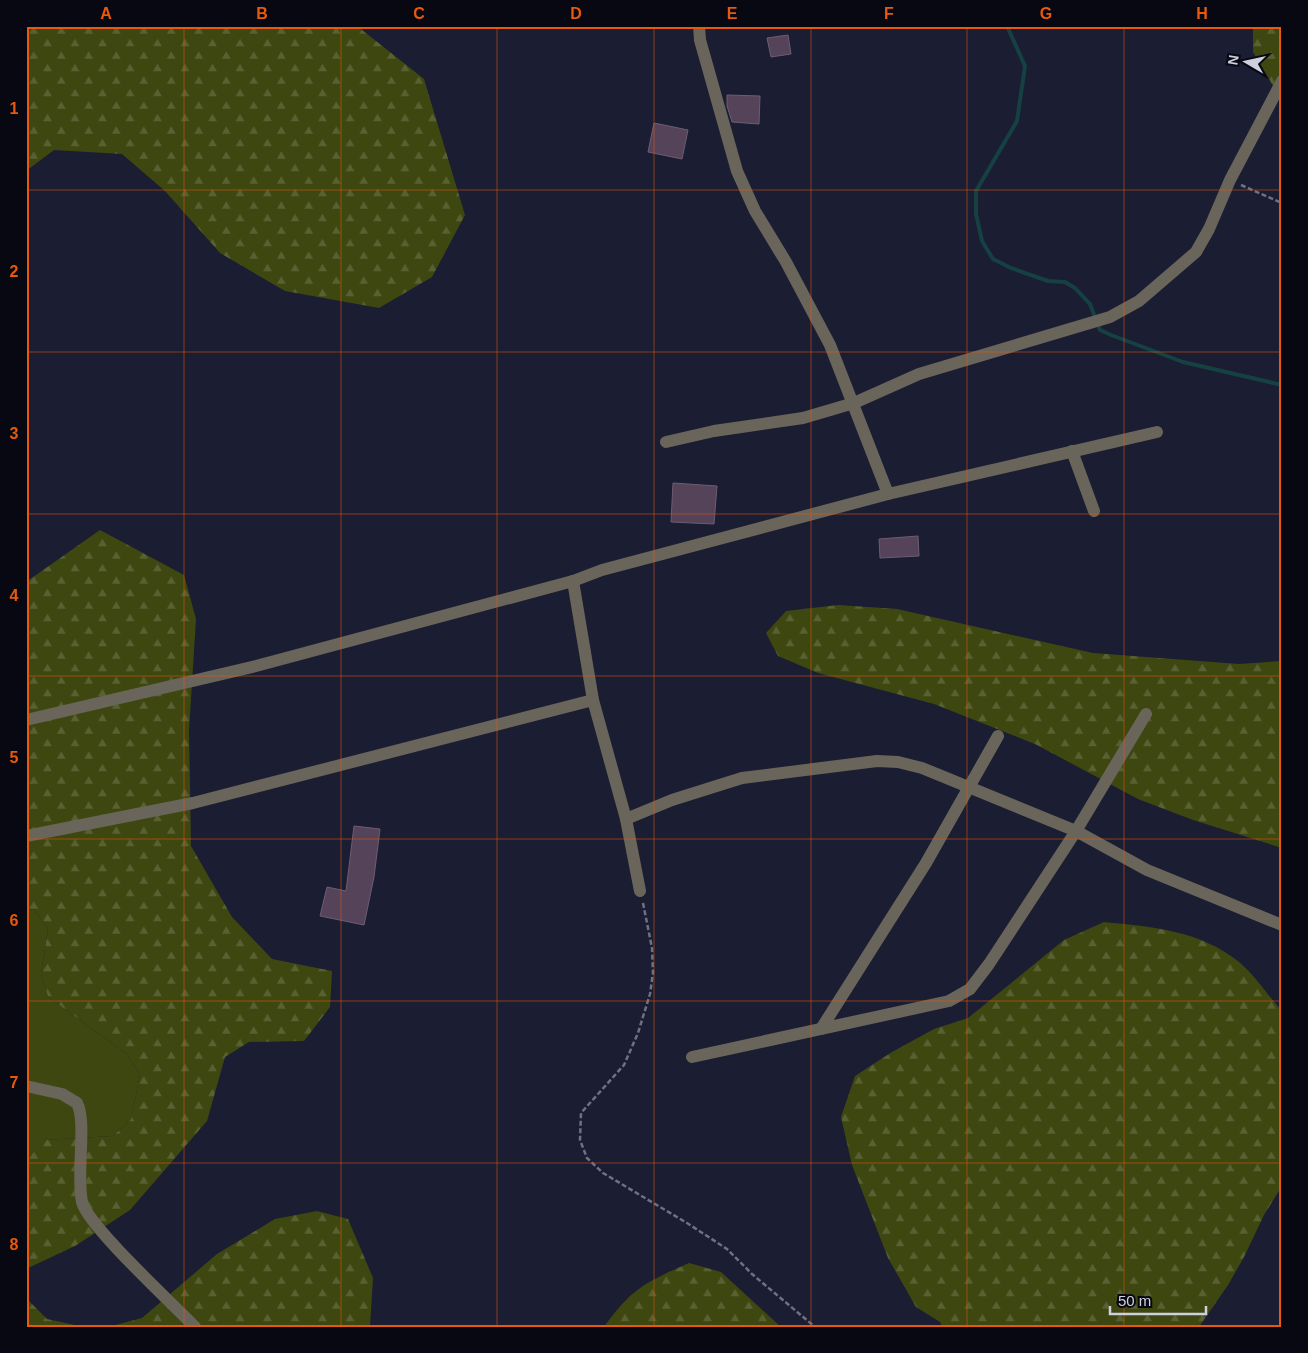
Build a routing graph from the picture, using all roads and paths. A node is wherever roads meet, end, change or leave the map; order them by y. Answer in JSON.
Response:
{"nodes":[{"id":1,"x":699,"y":26,"type":"edge"},
{"id":2,"x":1282,"y":81,"type":"edge"},
{"id":3,"x":1230,"y":180,"type":"junction"},
{"id":4,"x":1282,"y":204,"type":"edge"},
{"id":5,"x":854,"y":403,"type":"junction"},
{"id":6,"x":1157,"y":432,"type":"dead end"},
{"id":7,"x":666,"y":442,"type":"dead end"},
{"id":8,"x":1072,"y":451,"type":"junction"},
{"id":9,"x":888,"y":494,"type":"junction"},
{"id":10,"x":1094,"y":511,"type":"dead end"},
{"id":11,"x":572,"y":582,"type":"junction"},
{"id":12,"x":593,"y":700,"type":"junction"},
{"id":13,"x":1146,"y":714,"type":"dead end"},
{"id":14,"x":26,"y":720,"type":"edge"},
{"id":15,"x":998,"y":736,"type":"dead end"},
{"id":16,"x":970,"y":787,"type":"junction"},
{"id":17,"x":626,"y":819,"type":"junction"},
{"id":18,"x":1076,"y":831,"type":"junction"},
{"id":19,"x":26,"y":836,"type":"edge"},
{"id":20,"x":640,"y":891,"type":"joint"},
{"id":21,"x":1282,"y":926,"type":"edge"},
{"id":22,"x":821,"y":1029,"type":"junction"},
{"id":23,"x":692,"y":1057,"type":"dead end"},
{"id":24,"x":26,"y":1086,"type":"edge"},
{"id":25,"x":195,"y":1327,"type":"edge"},
{"id":26,"x":815,"y":1327,"type":"edge"}],
"edges":[{"from":1,"to":5,"type":"street"},
{"from":2,"to":3,"type":"street"},
{"from":3,"to":4,"type":"path"},
{"from":3,"to":5,"type":"street"},
{"from":5,"to":7,"type":"street"},
{"from":5,"to":9,"type":"street"},
{"from":6,"to":8,"type":"street"},
{"from":8,"to":9,"type":"street"},
{"from":8,"to":10,"type":"street"},
{"from":9,"to":11,"type":"street"},
{"from":11,"to":12,"type":"street"},
{"from":11,"to":14,"type":"street"},
{"from":12,"to":17,"type":"street"},
{"from":12,"to":19,"type":"street"},
{"from":13,"to":18,"type":"street"},
{"from":15,"to":16,"type":"street"},
{"from":16,"to":17,"type":"street"},
{"from":16,"to":18,"type":"street"},
{"from":16,"to":22,"type":"street"},
{"from":17,"to":20,"type":"street"},
{"from":18,"to":21,"type":"street"},
{"from":18,"to":22,"type":"street"},
{"from":20,"to":26,"type":"path"},
{"from":22,"to":23,"type":"street"},
{"from":24,"to":25,"type":"street"}]}
